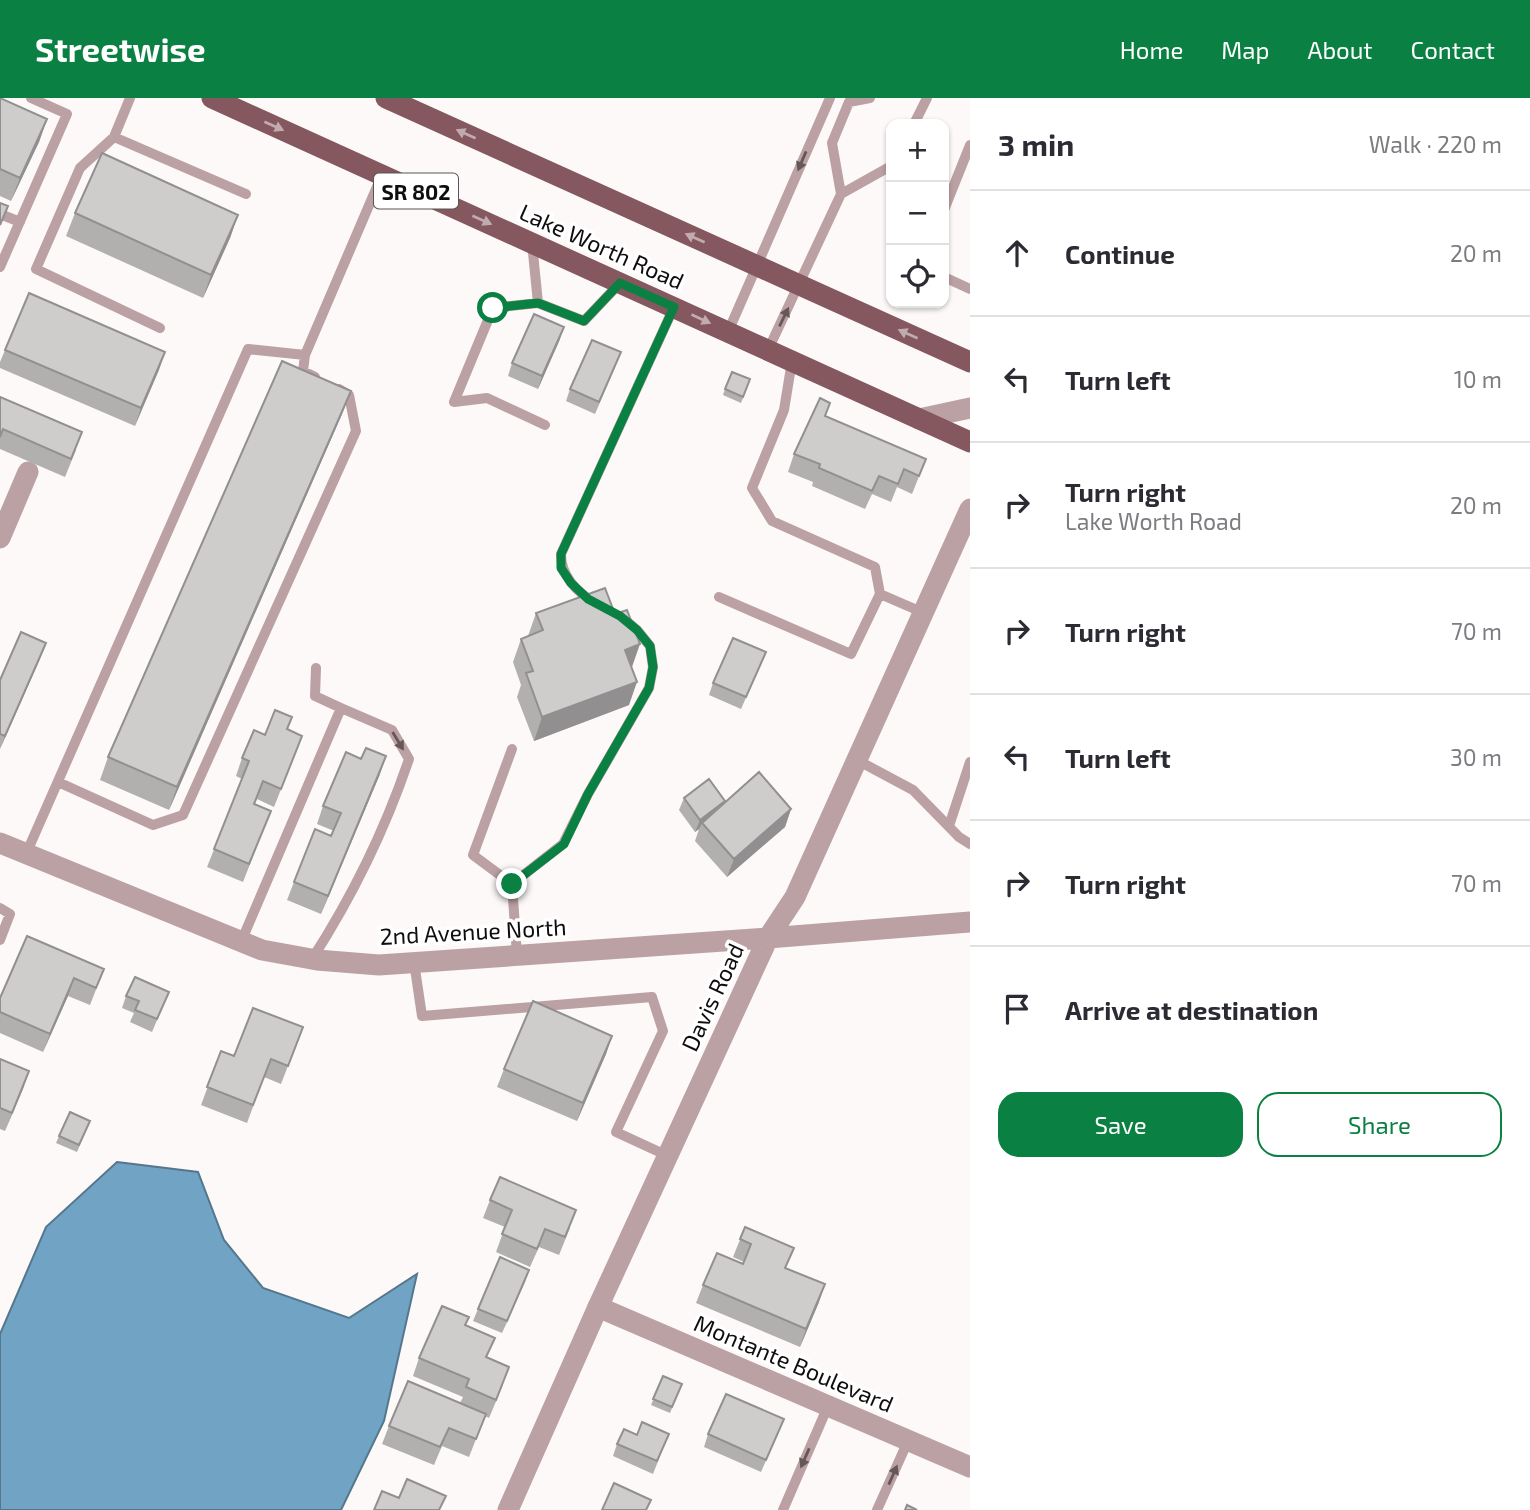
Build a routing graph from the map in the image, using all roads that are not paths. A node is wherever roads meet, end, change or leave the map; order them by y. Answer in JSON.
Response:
{"nodes":[{"id":1,"x":31,"y":98,"type":"edge"},
{"id":2,"x":130,"y":98,"type":"edge"},
{"id":3,"x":212,"y":98,"type":"edge"},
{"id":4,"x":386,"y":98,"type":"edge"},
{"id":5,"x":830,"y":98,"type":"edge"},
{"id":6,"x":870,"y":98,"type":"edge"},
{"id":7,"x":927,"y":98,"type":"edge"},
{"id":8,"x":411,"y":103,"type":"edge"},
{"id":9,"x":916,"y":119,"type":"edge"},
{"id":10,"x":114,"y":136,"type":"junction"},
{"id":11,"x":970,"y":145,"type":"edge"},
{"id":12,"x":886,"y":169,"type":"edge"},
{"id":13,"x":382,"y":175,"type":"junction"},
{"id":14,"x":246,"y":194,"type":"dead end"},
{"id":15,"x":841,"y":194,"type":"junction"},
{"id":16,"x":949,"y":198,"type":"edge"},
{"id":17,"x":0,"y":214,"type":"edge"},
{"id":18,"x":19,"y":222,"type":"junction"},
{"id":19,"x":532,"y":243,"type":"junction"},
{"id":20,"x":757,"y":266,"type":"junction"},
{"id":21,"x":0,"y":267,"type":"edge"},
{"id":22,"x":949,"y":279,"type":"edge"},
{"id":23,"x":620,"y":283,"type":"junction"},
{"id":24,"x":800,"y":285,"type":"junction"},
{"id":25,"x":970,"y":289,"type":"edge"},
{"id":26,"x":538,"y":303,"type":"junction"},
{"id":27,"x":674,"y":307,"type":"junction"},
{"id":28,"x":160,"y":328,"type":"dead end"},
{"id":29,"x":728,"y":332,"type":"junction"},
{"id":30,"x":768,"y":350,"type":"junction"},
{"id":31,"x":305,"y":355,"type":"junction"},
{"id":32,"x":792,"y":361,"type":"junction"},
{"id":33,"x":970,"y":362,"type":"edge"},
{"id":34,"x":970,"y":408,"type":"edge"},
{"id":35,"x":919,"y":419,"type":"junction"},
{"id":36,"x":544,"y":425,"type":"dead end"},
{"id":37,"x":970,"y":442,"type":"edge"},
{"id":38,"x":28,"y":472,"type":"dead end"},
{"id":39,"x":970,"y":509,"type":"edge"},
{"id":40,"x":0,"y":538,"type":"edge"},
{"id":41,"x":880,"y":594,"type":"junction"},
{"id":42,"x":719,"y":597,"type":"dead end"},
{"id":43,"x":924,"y":613,"type":"junction"},
{"id":44,"x":316,"y":668,"type":"dead end"},
{"id":45,"x":341,"y":708,"type":"junction"},
{"id":46,"x":512,"y":748,"type":"dead end"},
{"id":47,"x":857,"y":760,"type":"junction"},
{"id":48,"x":970,"y":762,"type":"edge"},
{"id":49,"x":58,"y":782,"type":"junction"},
{"id":50,"x":948,"y":826,"type":"junction"},
{"id":51,"x":0,"y":843,"type":"edge"},
{"id":52,"x":970,"y":844,"type":"edge"},
{"id":53,"x":26,"y":853,"type":"junction"},
{"id":54,"x":512,"y":884,"type":"junction"},
{"id":55,"x":0,"y":908,"type":"edge"},
{"id":56,"x":970,"y":922,"type":"edge"},
{"id":57,"x":768,"y":938,"type":"junction"},
{"id":58,"x":0,"y":940,"type":"edge"},
{"id":59,"x":242,"y":942,"type":"junction"},
{"id":60,"x":517,"y":955,"type":"junction"},
{"id":61,"x":312,"y":959,"type":"junction"},
{"id":62,"x":414,"y":962,"type":"junction"},
{"id":63,"x":668,"y":1156,"type":"junction"},
{"id":64,"x":598,"y":1307,"type":"junction"},
{"id":65,"x":828,"y":1406,"type":"junction"},
{"id":66,"x":908,"y":1441,"type":"junction"},
{"id":67,"x":970,"y":1467,"type":"edge"},
{"id":68,"x":508,"y":1510,"type":"edge"},
{"id":69,"x":783,"y":1510,"type":"edge"},
{"id":70,"x":877,"y":1510,"type":"edge"}],
"edges":[{"from":1,"to":18,"type":"lane"},
{"from":2,"to":10,"type":"lane"},
{"from":3,"to":13,"type":"main road","name":"Lake Worth Road","number":"SR 802","one_way":true},
{"from":4,"to":8,"type":"main road","name":"Lake Worth Road"},
{"from":5,"to":20,"type":"lane","one_way":true},
{"from":6,"to":15,"type":"lane"},
{"from":7,"to":9,"type":"lane"},
{"from":20,"to":8,"type":"main road","name":"Lake Worth Road","one_way":true},
{"from":10,"to":14,"type":"lane"},
{"from":10,"to":28,"type":"lane"},
{"from":11,"to":16,"type":"lane"},
{"from":12,"to":15,"type":"lane"},
{"from":13,"to":19,"type":"main road","name":"Lake Worth Road","number":"SR 802","one_way":true},
{"from":13,"to":31,"type":"lane"},
{"from":15,"to":24,"type":"lane"},
{"from":17,"to":18,"type":"lane"},
{"from":18,"to":21,"type":"lane"},
{"from":19,"to":23,"type":"main road","name":"Lake Worth Road","number":"SR 802"},
{"from":19,"to":26,"type":"lane"},
{"from":20,"to":24,"type":"main road","name":"Lake Worth Road"},
{"from":20,"to":29,"type":"lane"},
{"from":22,"to":25,"type":"lane"},
{"from":23,"to":26,"type":"lane"},
{"from":23,"to":27,"type":"main road","name":"Lake Worth Road","number":"SR 802"},
{"from":30,"to":24,"type":"lane","one_way":true},
{"from":33,"to":24,"type":"main road","name":"Lake Worth Road","one_way":true},
{"from":26,"to":36,"type":"lane"},
{"from":27,"to":29,"type":"main road","name":"Lake Worth Road","number":"SR 802","one_way":true},
{"from":27,"to":54,"type":"lane"},
{"from":29,"to":30,"type":"main road","name":"Lake Worth Road","number":"SR 802"},
{"from":30,"to":32,"type":"main road","name":"Lake Worth Road","number":"SR 802"},
{"from":31,"to":49,"type":"lane"},
{"from":31,"to":49,"type":"lane"},
{"from":32,"to":35,"type":"main road","name":"Lake Worth Road","number":"SR 802"},
{"from":32,"to":41,"type":"lane"},
{"from":34,"to":35,"type":"street"},
{"from":35,"to":37,"type":"main road","name":"Lake Worth Road","number":"SR 802"},
{"from":38,"to":40,"type":"street"},
{"from":39,"to":43,"type":"street","name":"Davis Road"},
{"from":41,"to":42,"type":"lane"},
{"from":41,"to":43,"type":"lane"},
{"from":43,"to":47,"type":"street","name":"Davis Road"},
{"from":44,"to":45,"type":"lane"},
{"from":45,"to":59,"type":"lane"},
{"from":45,"to":61,"type":"lane","one_way":true},
{"from":46,"to":54,"type":"lane"},
{"from":47,"to":50,"type":"lane"},
{"from":47,"to":57,"type":"street","name":"Davis Road"},
{"from":48,"to":50,"type":"lane"},
{"from":49,"to":53,"type":"lane"},
{"from":50,"to":52,"type":"lane"},
{"from":51,"to":53,"type":"street","name":"2nd Avenue North"},
{"from":53,"to":59,"type":"street","name":"2nd Avenue North"},
{"from":54,"to":60,"type":"lane"},
{"from":55,"to":58,"type":"lane"},
{"from":56,"to":57,"type":"street","name":"2nd Avenue North"},
{"from":57,"to":60,"type":"street","name":"2nd Avenue North"},
{"from":57,"to":63,"type":"street","name":"Davis Road"},
{"from":59,"to":61,"type":"street","name":"2nd Avenue North"},
{"from":60,"to":62,"type":"street","name":"2nd Avenue North"},
{"from":61,"to":62,"type":"street","name":"2nd Avenue North"},
{"from":62,"to":63,"type":"lane"},
{"from":63,"to":64,"type":"street","name":"Davis Road"},
{"from":64,"to":65,"type":"street","name":"Montante Boulevard"},
{"from":64,"to":68,"type":"street","name":"Davis Road"},
{"from":65,"to":66,"type":"street","name":"Montante Boulevard"},
{"from":65,"to":69,"type":"lane","one_way":true},
{"from":66,"to":67,"type":"street","name":"Montante Boulevard"},
{"from":70,"to":66,"type":"lane","one_way":true}]}
